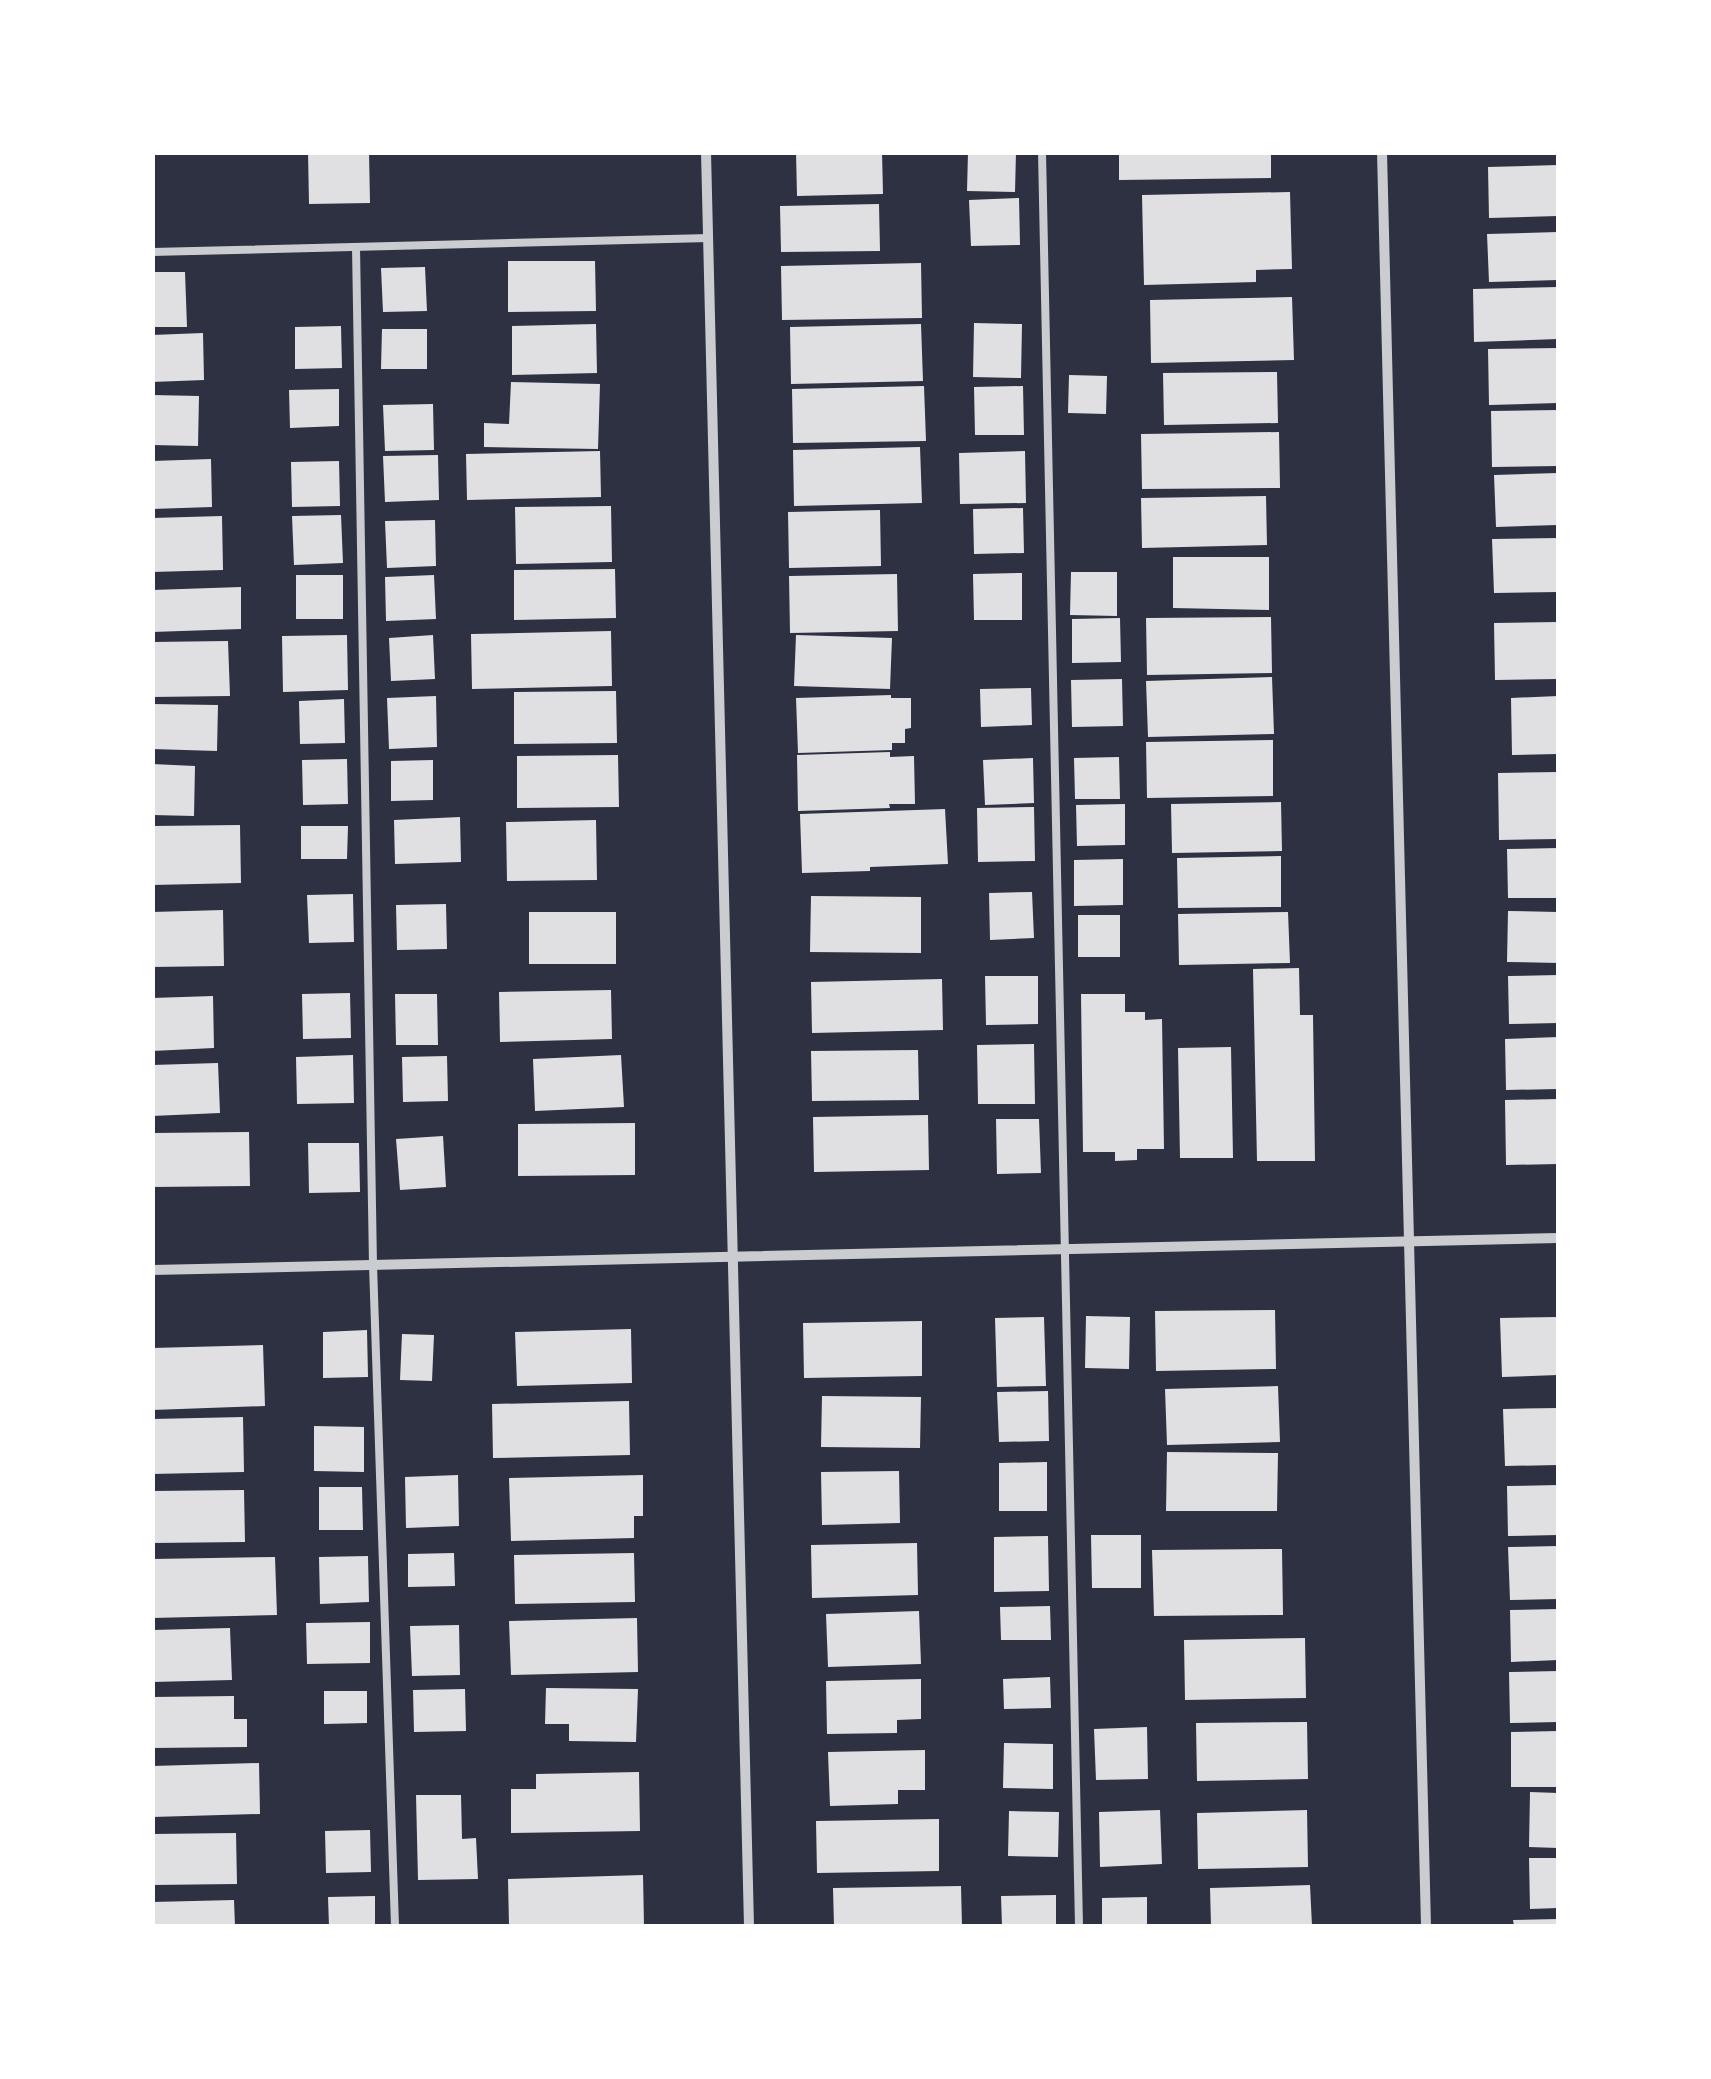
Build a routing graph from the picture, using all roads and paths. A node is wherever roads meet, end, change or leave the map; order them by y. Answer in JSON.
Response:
{"nodes":[{"id":1,"x":706,"y":152,"type":"edge"},
{"id":2,"x":1042,"y":152,"type":"edge"},
{"id":3,"x":1382,"y":152,"type":"edge"},
{"id":4,"x":709,"y":238,"type":"junction"},
{"id":5,"x":356,"y":247,"type":"junction"},
{"id":6,"x":152,"y":252,"type":"edge"},
{"id":7,"x":1558,"y":1238,"type":"edge"},
{"id":8,"x":1409,"y":1241,"type":"junction"},
{"id":9,"x":1064,"y":1249,"type":"junction"},
{"id":10,"x":733,"y":1256,"type":"junction"},
{"id":11,"x":374,"y":1265,"type":"junction"},
{"id":12,"x":152,"y":1270,"type":"edge"},
{"id":13,"x":396,"y":1926,"type":"edge"},
{"id":14,"x":749,"y":1926,"type":"edge"},
{"id":15,"x":1079,"y":1926,"type":"edge"},
{"id":16,"x":1426,"y":1926,"type":"edge"}],
"edges":[{"from":1,"to":4,"type":"street"},
{"from":2,"to":9,"type":"lane"},
{"from":3,"to":8,"type":"street"},
{"from":4,"to":5,"type":"lane"},
{"from":4,"to":10,"type":"street"},
{"from":5,"to":6,"type":"lane"},
{"from":5,"to":11,"type":"lane"},
{"from":7,"to":8,"type":"street"},
{"from":8,"to":9,"type":"street"},
{"from":8,"to":16,"type":"street"},
{"from":9,"to":10,"type":"street"},
{"from":9,"to":15,"type":"lane"},
{"from":10,"to":11,"type":"street"},
{"from":10,"to":14,"type":"street"},
{"from":11,"to":12,"type":"street"},
{"from":11,"to":13,"type":"lane"}]}
